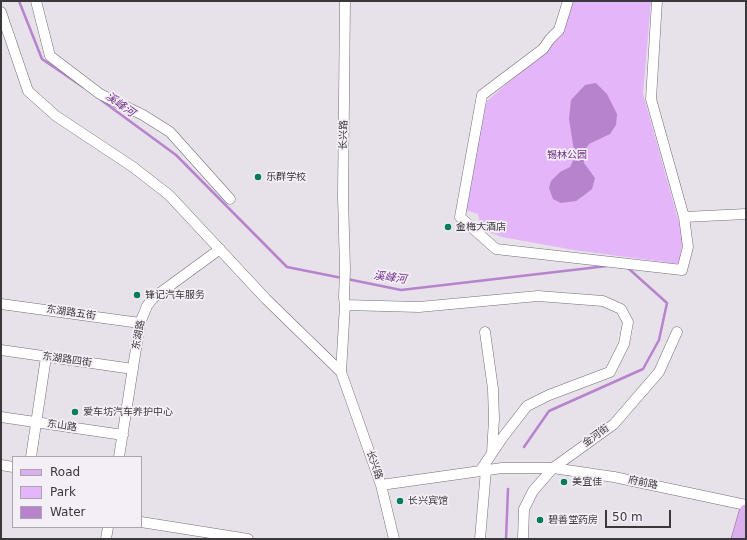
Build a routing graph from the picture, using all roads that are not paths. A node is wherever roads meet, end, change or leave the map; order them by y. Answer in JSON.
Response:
{"nodes":[{"id":1,"x":36,"y":1,"type":"edge"},
{"id":2,"x":345,"y":1,"type":"edge"},
{"id":3,"x":568,"y":1,"type":"edge"},
{"id":4,"x":657,"y":1,"type":"edge"},
{"id":5,"x":1,"y":12,"type":"edge"},
{"id":6,"x":230,"y":200,"type":"dead end"},
{"id":7,"x":746,"y":214,"type":"edge"},
{"id":8,"x":684,"y":217,"type":"junction"},
{"id":9,"x":220,"y":249,"type":"junction"},
{"id":10,"x":345,"y":301,"type":"junction"},
{"id":11,"x":1,"y":304,"type":"edge"},
{"id":12,"x":140,"y":323,"type":"junction"},
{"id":13,"x":485,"y":332,"type":"dead end"},
{"id":14,"x":677,"y":332,"type":"dead end"},
{"id":15,"x":1,"y":350,"type":"edge"},
{"id":16,"x":46,"y":357,"type":"junction"},
{"id":17,"x":133,"y":369,"type":"junction"},
{"id":18,"x":341,"y":372,"type":"junction"},
{"id":19,"x":1,"y":417,"type":"edge"},
{"id":20,"x":36,"y":422,"type":"junction"},
{"id":21,"x":123,"y":435,"type":"junction"},
{"id":22,"x":492,"y":453,"type":"junction"},
{"id":23,"x":31,"y":456,"type":"edge"},
{"id":24,"x":119,"y":456,"type":"edge"},
{"id":25,"x":1,"y":465,"type":"edge"},
{"id":26,"x":12,"y":467,"type":"edge"},
{"id":27,"x":553,"y":468,"type":"junction"},
{"id":28,"x":490,"y":469,"type":"junction"},
{"id":29,"x":381,"y":485,"type":"junction"},
{"id":30,"x":746,"y":505,"type":"edge"},
{"id":31,"x":746,"y":512,"type":"edge"},
{"id":32,"x":142,"y":522,"type":"edge"},
{"id":33,"x":108,"y":528,"type":"edge"},
{"id":34,"x":106,"y":539,"type":"edge"},
{"id":35,"x":248,"y":539,"type":"edge"},
{"id":36,"x":394,"y":539,"type":"edge"},
{"id":37,"x":480,"y":539,"type":"edge"},
{"id":38,"x":523,"y":539,"type":"edge"},
{"id":39,"x":738,"y":539,"type":"edge"}],
"edges":[{"from":1,"to":6,"type":"street"},
{"from":2,"to":10,"type":"street","name":"长兴路"},
{"from":3,"to":8,"type":"street"},
{"from":4,"to":8,"type":"street"},
{"from":5,"to":9,"type":"street"},
{"from":7,"to":8,"type":"street"},
{"from":9,"to":12,"type":"street","name":"东湖路"},
{"from":9,"to":18,"type":"street"},
{"from":10,"to":18,"type":"street","name":"长兴路"},
{"from":10,"to":22,"type":"street"},
{"from":11,"to":12,"type":"street","name":"东湖路五街"},
{"from":12,"to":17,"type":"street","name":"东湖路"},
{"from":13,"to":22,"type":"street"},
{"from":14,"to":27,"type":"street","name":"金河街"},
{"from":15,"to":16,"type":"street","name":"东湖路四街"},
{"from":16,"to":17,"type":"street","name":"东湖路四街"},
{"from":16,"to":20,"type":"street"},
{"from":17,"to":21,"type":"street","name":"东湖路"},
{"from":18,"to":29,"type":"street","name":"长兴路"},
{"from":19,"to":20,"type":"street","name":"东山路"},
{"from":20,"to":21,"type":"street","name":"东山路"},
{"from":20,"to":23,"type":"street"},
{"from":21,"to":24,"type":"street","name":"东湖路"},
{"from":22,"to":28,"type":"street"},
{"from":25,"to":26,"type":"street"},
{"from":27,"to":28,"type":"street","name":"府前路"},
{"from":27,"to":30,"type":"street","name":"府前路"},
{"from":27,"to":38,"type":"street","name":"金河街"},
{"from":28,"to":29,"type":"street"},
{"from":28,"to":37,"type":"street"},
{"from":29,"to":36,"type":"street","name":"长兴路"},
{"from":31,"to":39,"type":"main road"},
{"from":32,"to":35,"type":"street"},
{"from":33,"to":34,"type":"street"}]}
